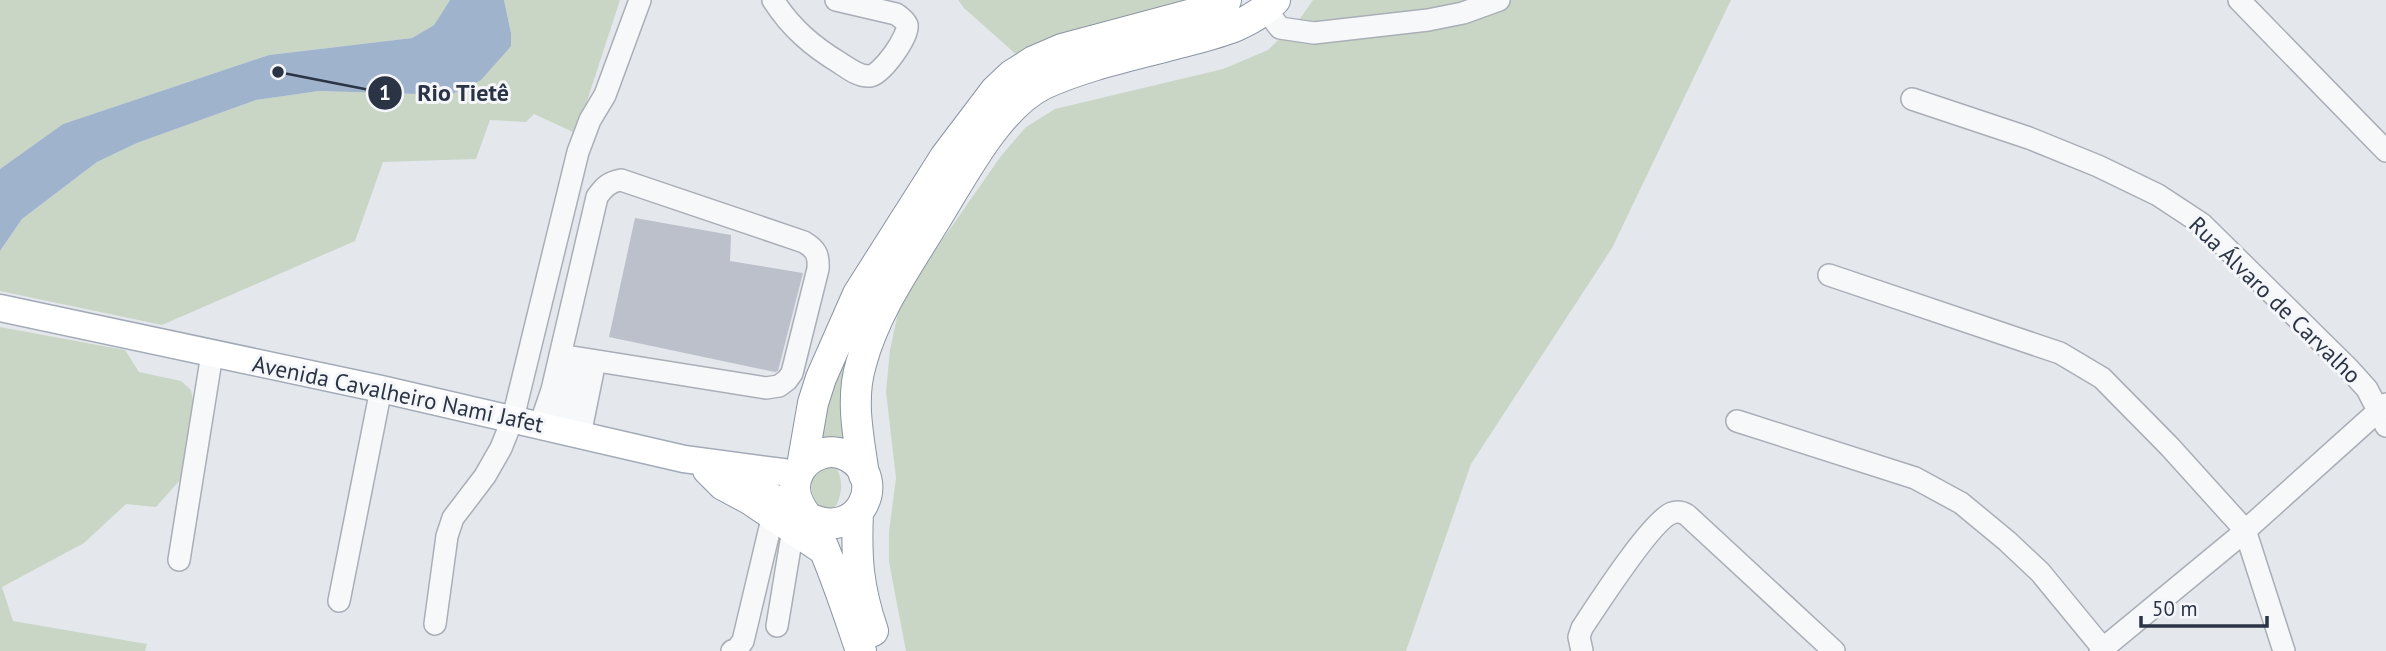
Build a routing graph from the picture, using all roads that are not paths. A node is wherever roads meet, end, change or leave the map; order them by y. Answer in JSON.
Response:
{"nodes":[{"id":1,"x":640,"y":0,"type":"edge"},
{"id":2,"x":773,"y":0,"type":"edge"},
{"id":3,"x":836,"y":0,"type":"edge"},
{"id":4,"x":1226,"y":0,"type":"edge"},
{"id":5,"x":1499,"y":0,"type":"edge"},
{"id":6,"x":2239,"y":0,"type":"edge"},
{"id":7,"x":1271,"y":5,"type":"edge"},
{"id":8,"x":1912,"y":99,"type":"dead end"},
{"id":9,"x":2386,"y":150,"type":"edge"},
{"id":10,"x":1829,"y":275,"type":"dead end"},
{"id":11,"x":7,"y":309,"type":"edge"},
{"id":12,"x":212,"y":354,"type":"junction"},
{"id":13,"x":577,"y":358,"type":"junction"},
{"id":14,"x":381,"y":389,"type":"junction"},
{"id":15,"x":2384,"y":413,"type":"edge"},
{"id":16,"x":513,"y":418,"type":"junction"},
{"id":17,"x":1737,"y":421,"type":"dead end"},
{"id":18,"x":560,"y":430,"type":"junction"},
{"id":19,"x":696,"y":465,"type":"junction"},
{"id":20,"x":800,"y":470,"type":"junction"},
{"id":21,"x":864,"y":475,"type":"junction"},
{"id":22,"x":858,"y":512,"type":"junction"},
{"id":23,"x":794,"y":517,"type":"junction"},
{"id":24,"x":2245,"y":530,"type":"junction"},
{"id":25,"x":178,"y":560,"type":"dead end"},
{"id":26,"x":339,"y":601,"type":"dead end"},
{"id":27,"x":435,"y":624,"type":"dead end"},
{"id":28,"x":777,"y":626,"type":"dead end"},
{"id":29,"x":2103,"y":650,"type":"edge"},
{"id":30,"x":732,"y":651,"type":"edge"},
{"id":31,"x":861,"y":651,"type":"edge"},
{"id":32,"x":879,"y":651,"type":"edge"},
{"id":33,"x":1582,"y":651,"type":"edge"},
{"id":34,"x":1834,"y":651,"type":"edge"},
{"id":35,"x":2284,"y":651,"type":"edge"}],
"edges":[{"from":1,"to":16,"type":"street"},
{"from":2,"to":3,"type":"street"},
{"from":4,"to":20,"type":"highway"},
{"from":5,"to":7,"type":"street"},
{"from":6,"to":9,"type":"street"},
{"from":7,"to":21,"type":"highway"},
{"from":8,"to":15,"type":"street","name":"Rua Álvaro de Carvalho"},
{"from":10,"to":24,"type":"street"},
{"from":11,"to":12,"type":"main road","name":"Avenida Cavalheiro Nami Jafet"},
{"from":12,"to":14,"type":"main road","name":"Avenida Cavalheiro Nami Jafet"},
{"from":12,"to":25,"type":"street"},
{"from":13,"to":13,"type":"street"},
{"from":13,"to":18,"type":"street"},
{"from":13,"to":18,"type":"street"},
{"from":14,"to":16,"type":"main road","name":"Avenida Cavalheiro Nami Jafet"},
{"from":14,"to":26,"type":"street"},
{"from":15,"to":24,"type":"street"},
{"from":16,"to":18,"type":"main road","name":"Avenida Cavalheiro Nami Jafet"},
{"from":16,"to":27,"type":"street"},
{"from":17,"to":29,"type":"street"},
{"from":18,"to":19,"type":"main road","name":"Avenida Cavalheiro Nami Jafet"},
{"from":19,"to":20,"type":"main road","name":"Avenida Cavalheiro Nami Jafet"},
{"from":19,"to":23,"type":"highway"},
{"from":20,"to":21,"type":"highway"},
{"from":20,"to":23,"type":"highway"},
{"from":21,"to":22,"type":"highway"},
{"from":22,"to":23,"type":"highway"},
{"from":22,"to":32,"type":"highway"},
{"from":23,"to":28,"type":"street"},
{"from":23,"to":30,"type":"street"},
{"from":23,"to":31,"type":"highway"},
{"from":24,"to":29,"type":"street"},
{"from":24,"to":35,"type":"street"},
{"from":33,"to":34,"type":"street"}]}
